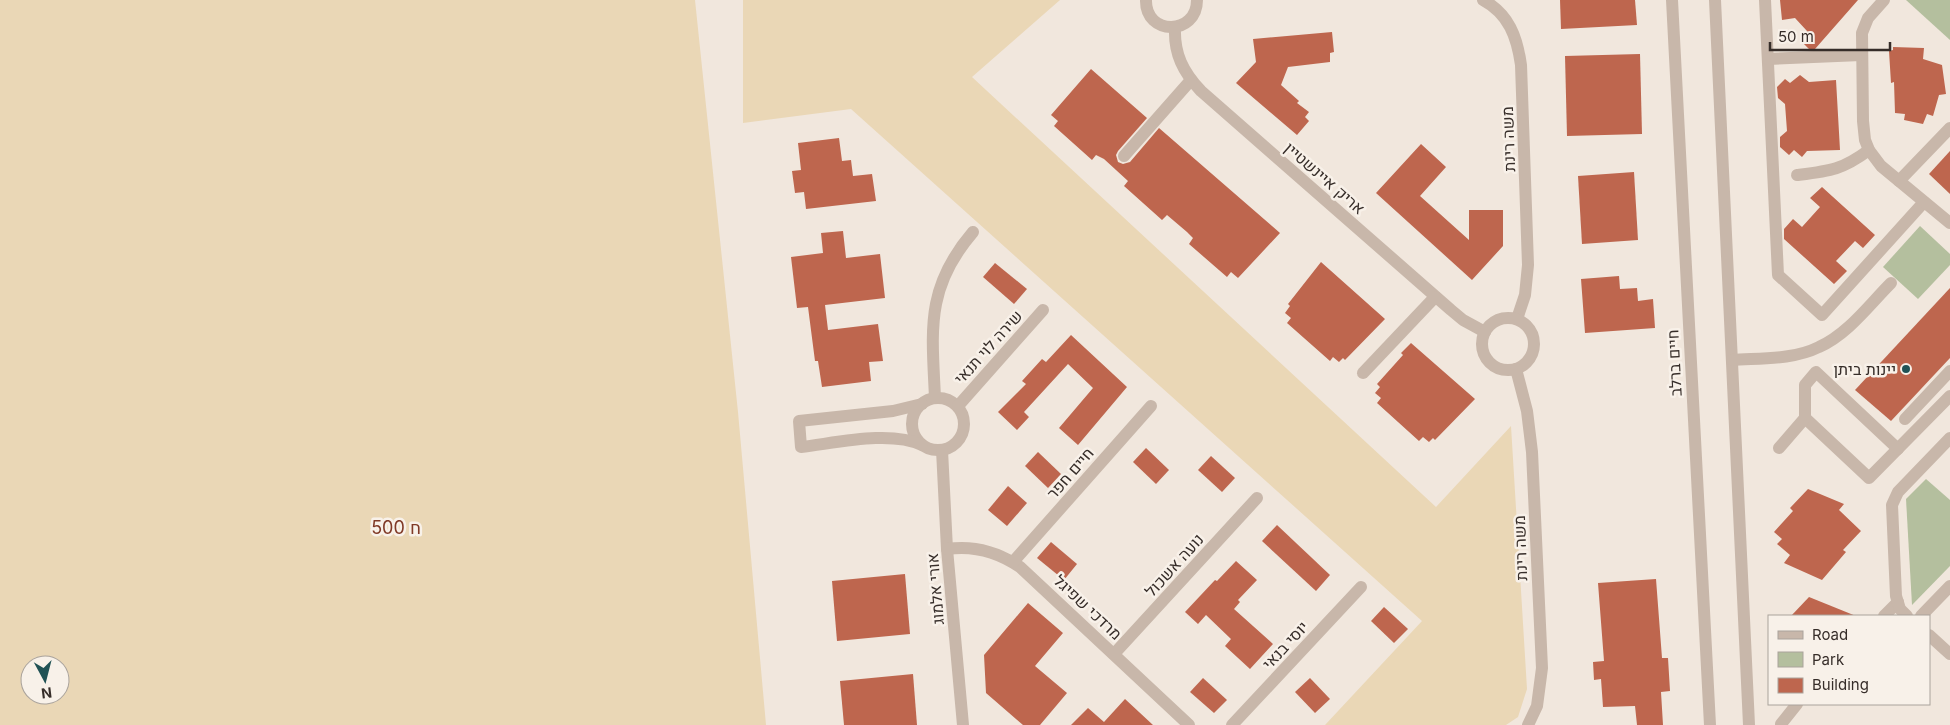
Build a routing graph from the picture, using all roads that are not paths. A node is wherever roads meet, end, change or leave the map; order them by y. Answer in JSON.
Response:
{"nodes":[{"id":1,"x":1146,"y":0,"type":"edge"},
{"id":2,"x":1197,"y":0,"type":"edge"},
{"id":3,"x":1483,"y":0,"type":"edge"},
{"id":4,"x":1672,"y":0,"type":"edge"},
{"id":5,"x":1715,"y":0,"type":"edge"},
{"id":6,"x":1765,"y":0,"type":"edge"},
{"id":7,"x":1884,"y":0,"type":"edge"},
{"id":8,"x":1175,"y":28,"type":"junction"},
{"id":9,"x":1861,"y":55,"type":"junction"},
{"id":10,"x":1768,"y":58,"type":"junction"},
{"id":11,"x":1191,"y":80,"type":"junction"},
{"id":12,"x":1950,"y":128,"type":"edge"},
{"id":13,"x":1869,"y":150,"type":"junction"},
{"id":14,"x":1124,"y":156,"type":"dead end"},
{"id":15,"x":1797,"y":175,"type":"dead end"},
{"id":16,"x":1899,"y":181,"type":"junction"},
{"id":17,"x":1924,"y":202,"type":"junction"},
{"id":18,"x":1950,"y":223,"type":"edge"},
{"id":19,"x":973,"y":232,"type":"dead end"},
{"id":20,"x":1891,"y":283,"type":"dead end"},
{"id":21,"x":1435,"y":296,"type":"junction"},
{"id":22,"x":1043,"y":310,"type":"dead end"},
{"id":23,"x":1517,"y":319,"type":"junction"},
{"id":24,"x":1485,"y":332,"type":"junction"},
{"id":25,"x":1732,"y":360,"type":"junction"},
{"id":26,"x":1516,"y":369,"type":"junction"},
{"id":27,"x":1950,"y":371,"type":"edge"},
{"id":28,"x":1363,"y":373,"type":"dead end"},
{"id":29,"x":1950,"y":396,"type":"edge"},
{"id":30,"x":935,"y":398,"type":"junction"},
{"id":31,"x":922,"y":404,"type":"junction"},
{"id":32,"x":958,"y":406,"type":"junction"},
{"id":33,"x":1151,"y":406,"type":"dead end"},
{"id":34,"x":1805,"y":418,"type":"junction"},
{"id":35,"x":1905,"y":419,"type":"dead end"},
{"id":36,"x":1950,"y":438,"type":"edge"},
{"id":37,"x":922,"y":445,"type":"junction"},
{"id":38,"x":1779,"y":448,"type":"dead end"},
{"id":39,"x":1898,"y":449,"type":"junction"},
{"id":40,"x":942,"y":450,"type":"junction"},
{"id":41,"x":1257,"y":498,"type":"dead end"},
{"id":42,"x":947,"y":549,"type":"junction"},
{"id":43,"x":1013,"y":562,"type":"junction"},
{"id":44,"x":1950,"y":586,"type":"edge"},
{"id":45,"x":1361,"y":588,"type":"dead end"},
{"id":46,"x":1898,"y":602,"type":"junction"},
{"id":47,"x":1885,"y":615,"type":"edge"},
{"id":48,"x":1907,"y":615,"type":"edge"},
{"id":49,"x":1922,"y":615,"type":"edge"},
{"id":50,"x":1930,"y":636,"type":"edge"},
{"id":51,"x":1114,"y":654,"type":"junction"},
{"id":52,"x":1950,"y":654,"type":"edge"},
{"id":53,"x":1796,"y":705,"type":"edge"},
{"id":54,"x":1781,"y":724,"type":"edge"},
{"id":55,"x":963,"y":725,"type":"edge"},
{"id":56,"x":1189,"y":725,"type":"edge"},
{"id":57,"x":1232,"y":725,"type":"edge"},
{"id":58,"x":1528,"y":725,"type":"edge"},
{"id":59,"x":1710,"y":725,"type":"edge"},
{"id":60,"x":1749,"y":725,"type":"edge"}],
"edges":[{"from":1,"to":8,"type":"street"},
{"from":2,"to":8,"type":"street"},
{"from":3,"to":23,"type":"street","name":"משה רינת"},
{"from":4,"to":59,"type":"street","name":"חיים ברלב"},
{"from":5,"to":25,"type":"street"},
{"from":6,"to":10,"type":"street"},
{"from":7,"to":9,"type":"street"},
{"from":8,"to":11,"type":"street","name":"אריק איינשטיין"},
{"from":9,"to":10,"type":"street"},
{"from":9,"to":13,"type":"street"},
{"from":10,"to":17,"type":"street"},
{"from":11,"to":14,"type":"street"},
{"from":11,"to":21,"type":"street","name":"אריק איינשטיין"},
{"from":12,"to":16,"type":"street"},
{"from":13,"to":15,"type":"street"},
{"from":13,"to":16,"type":"street"},
{"from":16,"to":17,"type":"street"},
{"from":17,"to":18,"type":"street"},
{"from":19,"to":30,"type":"street"},
{"from":20,"to":25,"type":"street"},
{"from":21,"to":24,"type":"street","name":"אריק איינשטיין"},
{"from":21,"to":28,"type":"street"},
{"from":22,"to":32,"type":"street","name":"שירה לוי תנאי"},
{"from":23,"to":24,"type":"street"},
{"from":23,"to":26,"type":"street"},
{"from":24,"to":26,"type":"street"},
{"from":25,"to":60,"type":"street"},
{"from":26,"to":58,"type":"street","name":"משה רינת"},
{"from":27,"to":35,"type":"street"},
{"from":29,"to":39,"type":"street"},
{"from":30,"to":31,"type":"street"},
{"from":30,"to":32,"type":"street"},
{"from":31,"to":37,"type":"street"},
{"from":31,"to":37,"type":"street"},
{"from":32,"to":40,"type":"street"},
{"from":33,"to":43,"type":"street","name":"חיים חפר"},
{"from":34,"to":38,"type":"street"},
{"from":34,"to":39,"type":"street"},
{"from":34,"to":39,"type":"street"},
{"from":36,"to":46,"type":"street"},
{"from":37,"to":40,"type":"street"},
{"from":40,"to":42,"type":"street","name":"אורי אלמוג"},
{"from":41,"to":51,"type":"street","name":"נועה אשכול"},
{"from":42,"to":43,"type":"street","name":"מרדכי שפיגל"},
{"from":42,"to":55,"type":"street","name":"אורי אלמוג"},
{"from":43,"to":51,"type":"street","name":"מרדכי שפיגל"},
{"from":44,"to":49,"type":"street"},
{"from":45,"to":57,"type":"street","name":"יוסי בנאי"},
{"from":46,"to":47,"type":"street"},
{"from":46,"to":48,"type":"street"},
{"from":50,"to":52,"type":"street"},
{"from":51,"to":56,"type":"street","name":"מרדכי שפיגל"},
{"from":53,"to":54,"type":"street"}]}
